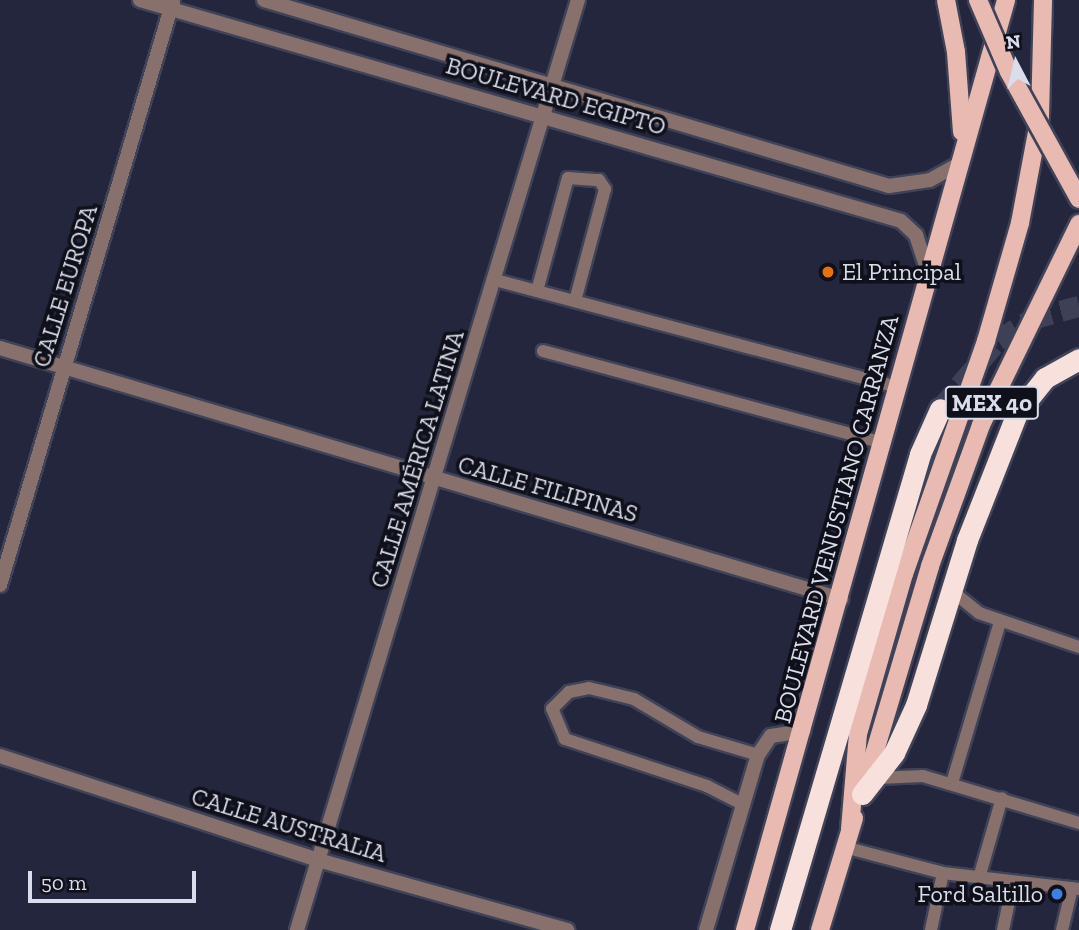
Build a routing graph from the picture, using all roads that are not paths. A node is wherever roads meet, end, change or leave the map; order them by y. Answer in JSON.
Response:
{"nodes":[{"id":1,"x":140,"y":0,"type":"edge"},
{"id":2,"x":264,"y":0,"type":"edge"},
{"id":3,"x":578,"y":0,"type":"edge"},
{"id":4,"x":946,"y":0,"type":"edge"},
{"id":5,"x":978,"y":0,"type":"edge"},
{"id":6,"x":1006,"y":0,"type":"edge"},
{"id":7,"x":1043,"y":0,"type":"edge"},
{"id":8,"x":172,"y":5,"type":"edge"},
{"id":9,"x":552,"y":84,"type":"junction"},
{"id":10,"x":544,"y":116,"type":"junction"},
{"id":11,"x":960,"y":157,"type":"junction"},
{"id":12,"x":1079,"y":199,"type":"edge"},
{"id":13,"x":1079,"y":224,"type":"edge"},
{"id":14,"x":928,"y":273,"type":"junction"},
{"id":15,"x":495,"y":280,"type":"junction"},
{"id":16,"x":537,"y":291,"type":"junction"},
{"id":17,"x":575,"y":301,"type":"junction"},
{"id":18,"x":0,"y":348,"type":"edge"},
{"id":19,"x":543,"y":351,"type":"dead end"},
{"id":20,"x":1079,"y":359,"type":"edge"},
{"id":21,"x":64,"y":367,"type":"junction"},
{"id":22,"x":898,"y":387,"type":"junction"},
{"id":23,"x":940,"y":410,"type":"tunnel mouth"},
{"id":24,"x":883,"y":443,"type":"junction"},
{"id":25,"x":435,"y":479,"type":"junction"},
{"id":26,"x":0,"y":585,"type":"edge"},
{"id":27,"x":952,"y":591,"type":"junction"},
{"id":28,"x":841,"y":599,"type":"junction"},
{"id":29,"x":1000,"y":622,"type":"junction"},
{"id":30,"x":1079,"y":647,"type":"edge"},
{"id":31,"x":804,"y":731,"type":"junction"},
{"id":32,"x":758,"y":755,"type":"junction"},
{"id":33,"x":0,"y":756,"type":"edge"},
{"id":34,"x":878,"y":778,"type":"junction"},
{"id":35,"x":952,"y":783,"type":"junction"},
{"id":36,"x":862,"y":794,"type":"junction"},
{"id":37,"x":1002,"y":798,"type":"junction"},
{"id":38,"x":744,"y":805,"type":"junction"},
{"id":39,"x":1079,"y":822,"type":"edge"},
{"id":40,"x":850,"y":828,"type":"junction"},
{"id":41,"x":844,"y":847,"type":"junction"},
{"id":42,"x":318,"y":860,"type":"junction"},
{"id":43,"x":943,"y":873,"type":"junction"},
{"id":44,"x":979,"y":878,"type":"junction"},
{"id":45,"x":1013,"y":882,"type":"junction"},
{"id":46,"x":1076,"y":889,"type":"edge"},
{"id":47,"x":297,"y":930,"type":"edge"},
{"id":48,"x":566,"y":930,"type":"edge"},
{"id":49,"x":706,"y":930,"type":"edge"},
{"id":50,"x":745,"y":930,"type":"edge"},
{"id":51,"x":780,"y":930,"type":"edge"},
{"id":52,"x":820,"y":930,"type":"edge"},
{"id":53,"x":931,"y":930,"type":"edge"},
{"id":54,"x":1003,"y":930,"type":"edge"},
{"id":55,"x":1062,"y":930,"type":"edge"}],
"edges":[{"from":1,"to":8,"type":"street","name":"BOULEVARD EGIPTO"},
{"from":2,"to":9,"type":"street","name":"BOULEVARD EGIPTO"},
{"from":3,"to":9,"type":"street","name":"CALLE AMÉRICA LATINA"},
{"from":4,"to":11,"type":"main road"},
{"from":5,"to":12,"type":"main road","bridge":true},
{"from":6,"to":11,"type":"main road","name":"BOULEVARD VENUSTIANO CARRANZA"},
{"from":7,"to":40,"type":"main road"},
{"from":8,"to":10,"type":"street","name":"BOULEVARD EGIPTO"},
{"from":8,"to":21,"type":"street","name":"CALLE EUROPA"},
{"from":9,"to":10,"type":"street","name":"CALLE AMÉRICA LATINA"},
{"from":9,"to":11,"type":"street","name":"BOULEVARD EGIPTO"},
{"from":10,"to":14,"type":"street","name":"BOULEVARD EGIPTO"},
{"from":10,"to":15,"type":"street","name":"CALLE AMÉRICA LATINA"},
{"from":11,"to":14,"type":"main road","name":"BOULEVARD VENUSTIANO CARRANZA"},
{"from":13,"to":36,"type":"main road","number":"MEX 40"},
{"from":14,"to":22,"type":"main road","name":"BOULEVARD VENUSTIANO CARRANZA"},
{"from":15,"to":16,"type":"lane"},
{"from":15,"to":25,"type":"street","name":"CALLE AMÉRICA LATINA"},
{"from":16,"to":17,"type":"lane"},
{"from":16,"to":17,"type":"lane"},
{"from":17,"to":22,"type":"lane"},
{"from":18,"to":21,"type":"street","name":"CALLE FILIPINAS"},
{"from":19,"to":24,"type":"lane"},
{"from":20,"to":27,"type":"highway"},
{"from":21,"to":25,"type":"street","name":"CALLE FILIPINAS"},
{"from":21,"to":26,"type":"street","name":"CALLE EUROPA"},
{"from":22,"to":24,"type":"main road","name":"BOULEVARD VENUSTIANO CARRANZA"},
{"from":23,"to":51,"type":"highway"},
{"from":24,"to":28,"type":"main road","name":"BOULEVARD VENUSTIANO CARRANZA"},
{"from":25,"to":28,"type":"street","name":"CALLE FILIPINAS"},
{"from":25,"to":42,"type":"street","name":"CALLE AMÉRICA LATINA"},
{"from":27,"to":29,"type":"lane"},
{"from":27,"to":34,"type":"highway"},
{"from":28,"to":31,"type":"main road","name":"BOULEVARD VENUSTIANO CARRANZA"},
{"from":29,"to":30,"type":"lane"},
{"from":29,"to":35,"type":"lane"},
{"from":31,"to":32,"type":"street"},
{"from":31,"to":50,"type":"main road","name":"BOULEVARD VENUSTIANO CARRANZA"},
{"from":32,"to":38,"type":"street"},
{"from":32,"to":38,"type":"lane"},
{"from":33,"to":42,"type":"street","name":"CALLE AUSTRALIA"},
{"from":34,"to":35,"type":"lane"},
{"from":34,"to":36,"type":"highway"},
{"from":35,"to":37,"type":"lane"},
{"from":36,"to":40,"type":"main road","number":"MEX 40"},
{"from":37,"to":39,"type":"lane"},
{"from":37,"to":44,"type":"lane"},
{"from":38,"to":49,"type":"street"},
{"from":40,"to":41,"type":"main road","number":"MEX 40"},
{"from":41,"to":43,"type":"lane"},
{"from":41,"to":52,"type":"main road","number":"MEX 40"},
{"from":42,"to":47,"type":"street","name":"CALLE AMÉRICA LATINA"},
{"from":42,"to":48,"type":"street","name":"CALLE AUSTRALIA"},
{"from":43,"to":44,"type":"lane"},
{"from":43,"to":53,"type":"lane"},
{"from":44,"to":45,"type":"lane"},
{"from":45,"to":46,"type":"lane"},
{"from":45,"to":54,"type":"lane"},
{"from":46,"to":55,"type":"lane"}]}
